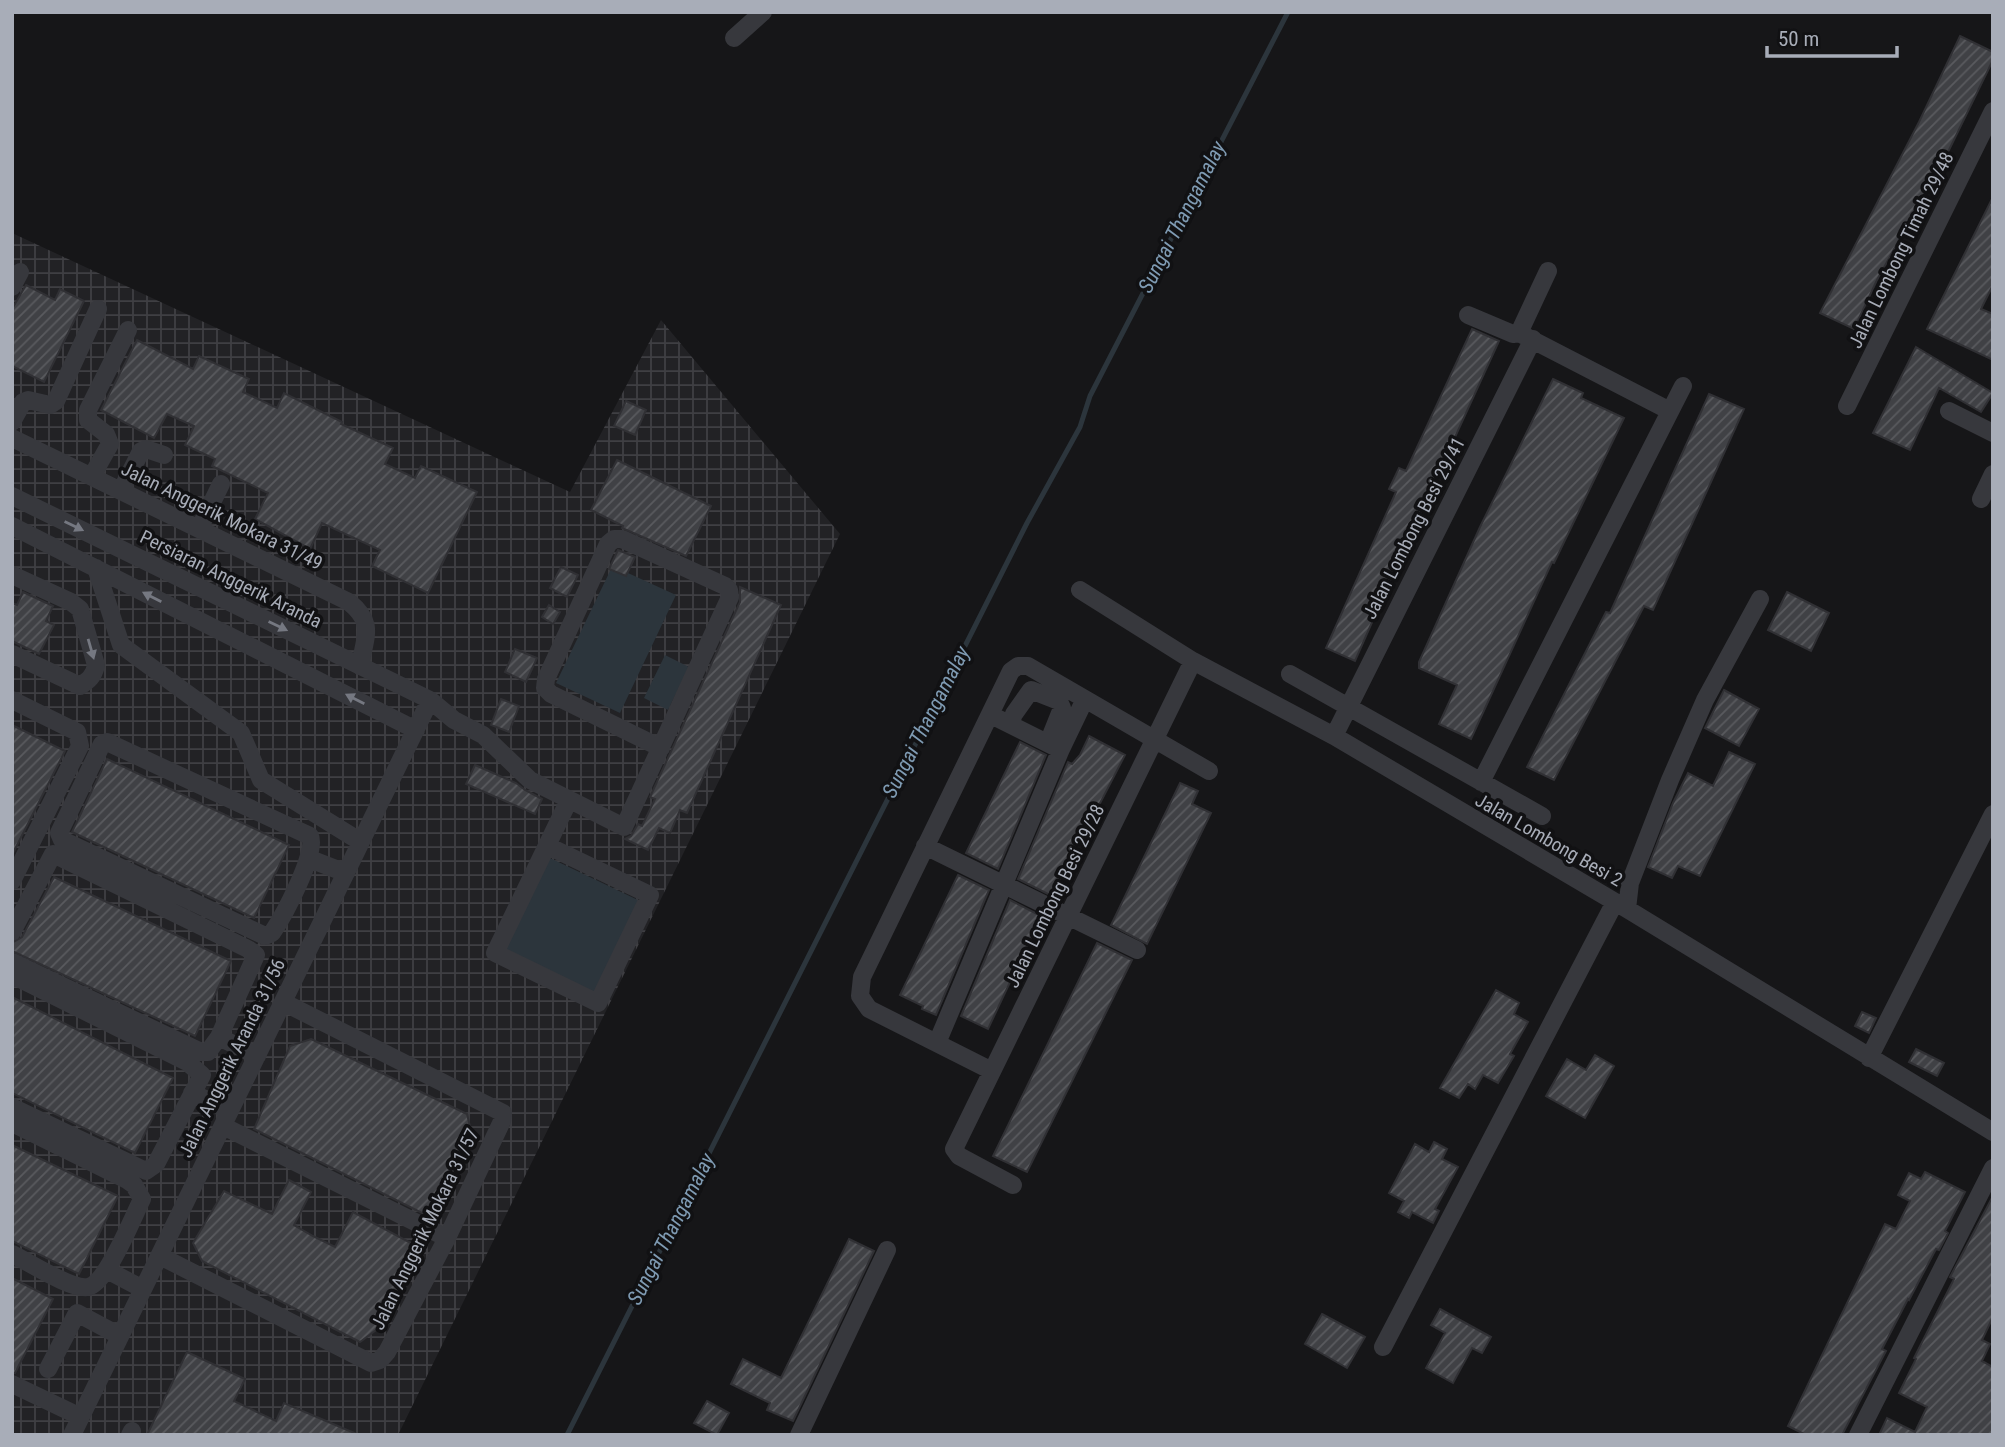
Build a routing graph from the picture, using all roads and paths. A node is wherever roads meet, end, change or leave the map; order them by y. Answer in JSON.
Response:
{"nodes":[{"id":1,"x":763,"y":12,"type":"edge"},
{"id":2,"x":734,"y":38,"type":"dead end"},
{"id":3,"x":1993,"y":111,"type":"edge"},
{"id":4,"x":1548,"y":271,"type":"dead end"},
{"id":5,"x":98,"y":309,"type":"dead end"},
{"id":6,"x":1468,"y":315,"type":"dead end"},
{"id":7,"x":128,"y":331,"type":"dead end"},
{"id":8,"x":1526,"y":336,"type":"junction"},
{"id":9,"x":1683,"y":386,"type":"dead end"},
{"id":10,"x":1847,"y":406,"type":"dead end"},
{"id":11,"x":1670,"y":411,"type":"junction"},
{"id":12,"x":1949,"y":411,"type":"dead end"},
{"id":13,"x":12,"y":422,"type":"edge"},
{"id":14,"x":1993,"y":433,"type":"edge"},
{"id":15,"x":12,"y":438,"type":"edge"},
{"id":16,"x":164,"y":456,"type":"dead end"},
{"id":17,"x":1993,"y":474,"type":"edge"},
{"id":18,"x":92,"y":476,"type":"junction"},
{"id":19,"x":221,"y":484,"type":"dead end"},
{"id":20,"x":121,"y":491,"type":"junction"},
{"id":21,"x":12,"y":496,"type":"edge"},
{"id":22,"x":1981,"y":499,"type":"dead end"},
{"id":23,"x":12,"y":526,"type":"edge"},
{"id":24,"x":199,"y":529,"type":"junction"},
{"id":25,"x":96,"y":568,"type":"junction"},
{"id":26,"x":12,"y":575,"type":"edge"},
{"id":27,"x":1080,"y":590,"type":"dead end"},
{"id":28,"x":1760,"y":599,"type":"dead end"},
{"id":29,"x":12,"y":654,"type":"edge"},
{"id":30,"x":1193,"y":661,"type":"junction"},
{"id":31,"x":360,"y":666,"type":"junction"},
{"id":32,"x":1290,"y":674,"type":"dead end"},
{"id":33,"x":1085,"y":699,"type":"junction"},
{"id":34,"x":12,"y":700,"type":"edge"},
{"id":35,"x":430,"y":700,"type":"junction"},
{"id":36,"x":1348,"y":707,"type":"junction"},
{"id":37,"x":990,"y":714,"type":"junction"},
{"id":38,"x":1010,"y":724,"type":"junction"},
{"id":39,"x":416,"y":730,"type":"junction"},
{"id":40,"x":1334,"y":736,"type":"junction"},
{"id":41,"x":1154,"y":740,"type":"junction"},
{"id":42,"x":1054,"y":746,"type":"junction"},
{"id":43,"x":661,"y":748,"type":"junction"},
{"id":44,"x":1209,"y":771,"type":"dead end"},
{"id":45,"x":1481,"y":782,"type":"junction"},
{"id":46,"x":569,"y":800,"type":"junction"},
{"id":47,"x":1993,"y":814,"type":"edge"},
{"id":48,"x":1542,"y":816,"type":"dead end"},
{"id":49,"x":361,"y":842,"type":"junction"},
{"id":50,"x":548,"y":846,"type":"junction"},
{"id":51,"x":925,"y":846,"type":"junction"},
{"id":52,"x":310,"y":859,"type":"junction"},
{"id":53,"x":346,"y":873,"type":"junction"},
{"id":54,"x":12,"y":881,"type":"edge"},
{"id":55,"x":1004,"y":885,"type":"junction"},
{"id":56,"x":1621,"y":905,"type":"junction"},
{"id":57,"x":1068,"y":916,"type":"junction"},
{"id":58,"x":12,"y":932,"type":"edge"},
{"id":59,"x":1137,"y":950,"type":"dead end"},
{"id":60,"x":12,"y":962,"type":"edge"},
{"id":61,"x":12,"y":975,"type":"edge"},
{"id":62,"x":283,"y":1002,"type":"junction"},
{"id":63,"x":219,"y":1037,"type":"junction"},
{"id":64,"x":937,"y":1043,"type":"junction"},
{"id":65,"x":257,"y":1056,"type":"junction"},
{"id":66,"x":1869,"y":1058,"type":"junction"},
{"id":67,"x":992,"y":1071,"type":"junction"},
{"id":68,"x":192,"y":1093,"type":"junction"},
{"id":69,"x":12,"y":1107,"type":"edge"},
{"id":70,"x":226,"y":1119,"type":"junction"},
{"id":71,"x":12,"y":1122,"type":"edge"},
{"id":72,"x":1993,"y":1132,"type":"edge"},
{"id":73,"x":1993,"y":1168,"type":"edge"},
{"id":74,"x":1013,"y":1185,"type":"dead end"},
{"id":75,"x":447,"y":1238,"type":"junction"},
{"id":76,"x":887,"y":1250,"type":"dead end"},
{"id":77,"x":12,"y":1254,"type":"edge"},
{"id":78,"x":160,"y":1256,"type":"junction"},
{"id":79,"x":107,"y":1270,"type":"junction"},
{"id":80,"x":143,"y":1289,"type":"junction"},
{"id":81,"x":120,"y":1336,"type":"junction"},
{"id":82,"x":1383,"y":1347,"type":"dead end"},
{"id":83,"x":48,"y":1369,"type":"dead end"},
{"id":84,"x":12,"y":1384,"type":"edge"},
{"id":85,"x":81,"y":1417,"type":"junction"},
{"id":86,"x":72,"y":1435,"type":"edge"},
{"id":87,"x":799,"y":1435,"type":"edge"},
{"id":88,"x":1858,"y":1435,"type":"edge"}],
"edges":[{"from":1,"to":2,"type":"street"},
{"from":3,"to":10,"type":"street","name":"Jalan Lombong Timah 29/48"},
{"from":4,"to":8,"type":"street","name":"Jalan Lombong Besi 29/41"},
{"from":5,"to":13,"type":"street"},
{"from":6,"to":8,"type":"street"},
{"from":7,"to":18,"type":"street"},
{"from":8,"to":11,"type":"street"},
{"from":8,"to":36,"type":"street","name":"Jalan Lombong Besi 29/41"},
{"from":9,"to":11,"type":"street"},
{"from":11,"to":45,"type":"street"},
{"from":12,"to":14,"type":"street"},
{"from":15,"to":18,"type":"street","name":"Jalan Anggerik Mokara 31/49"},
{"from":16,"to":20,"type":"street"},
{"from":17,"to":22,"type":"street"},
{"from":18,"to":20,"type":"street","name":"Jalan Anggerik Mokara 31/49"},
{"from":19,"to":24,"type":"street"},
{"from":20,"to":24,"type":"street","name":"Jalan Anggerik Mokara 31/49"},
{"from":21,"to":31,"type":"street","name":"Persiaran Anggerik Aranda","one_way":true},
{"from":23,"to":25,"type":"street"},
{"from":24,"to":31,"type":"street","name":"Jalan Anggerik Mokara 31/49"},
{"from":39,"to":25,"type":"street","one_way":true},
{"from":25,"to":49,"type":"street"},
{"from":26,"to":29,"type":"street","one_way":true},
{"from":27,"to":30,"type":"street","name":"Jalan Lombong Besi 2"},
{"from":28,"to":56,"type":"street"},
{"from":30,"to":40,"type":"street","name":"Jalan Lombong Besi 2"},
{"from":30,"to":41,"type":"street","name":"Jalan Lombong Besi 29/28"},
{"from":31,"to":35,"type":"street","name":"Persiaran Anggerik Aranda"},
{"from":32,"to":36,"type":"street"},
{"from":33,"to":37,"type":"street"},
{"from":33,"to":41,"type":"street"},
{"from":33,"to":42,"type":"street"},
{"from":34,"to":54,"type":"street"},
{"from":35,"to":39,"type":"street","name":"Jalan Anggerik Aranda 31/56"},
{"from":35,"to":46,"type":"street","name":"Persiaran Anggerik Aranda"},
{"from":36,"to":40,"type":"street","name":"Jalan Lombong Besi 29/41"},
{"from":36,"to":45,"type":"street"},
{"from":37,"to":38,"type":"street"},
{"from":37,"to":51,"type":"street"},
{"from":38,"to":42,"type":"street"},
{"from":38,"to":42,"type":"street"},
{"from":39,"to":49,"type":"street","name":"Jalan Anggerik Aranda 31/56"},
{"from":40,"to":56,"type":"street","name":"Jalan Lombong Besi 2"},
{"from":41,"to":44,"type":"street"},
{"from":41,"to":57,"type":"street","name":"Jalan Lombong Besi 29/28"},
{"from":42,"to":55,"type":"street"},
{"from":43,"to":43,"type":"street"},
{"from":43,"to":46,"type":"street","name":"Persiaran Anggerik Aranda"},
{"from":45,"to":48,"type":"street"},
{"from":46,"to":50,"type":"street"},
{"from":47,"to":66,"type":"street"},
{"from":49,"to":53,"type":"street","name":"Jalan Anggerik Aranda 31/56"},
{"from":50,"to":50,"type":"street"},
{"from":51,"to":55,"type":"street"},
{"from":51,"to":64,"type":"street"},
{"from":52,"to":52,"type":"street"},
{"from":52,"to":53,"type":"street"},
{"from":53,"to":62,"type":"street","name":"Jalan Anggerik Aranda 31/56"},
{"from":55,"to":57,"type":"street"},
{"from":55,"to":64,"type":"street"},
{"from":56,"to":66,"type":"street","name":"Jalan Lombong Besi 2"},
{"from":56,"to":82,"type":"street"},
{"from":57,"to":59,"type":"street"},
{"from":57,"to":67,"type":"street","name":"Jalan Lombong Besi 29/28"},
{"from":58,"to":63,"type":"street"},
{"from":60,"to":63,"type":"street"},
{"from":61,"to":68,"type":"street"},
{"from":62,"to":65,"type":"street","name":"Jalan Anggerik Aranda 31/56"},
{"from":62,"to":75,"type":"street","name":"Jalan Anggerik Mokara 31/57"},
{"from":63,"to":65,"type":"street"},
{"from":64,"to":67,"type":"street"},
{"from":65,"to":70,"type":"street","name":"Jalan Anggerik Aranda 31/56"},
{"from":66,"to":72,"type":"street","name":"Jalan Lombong Besi 2"},
{"from":67,"to":74,"type":"street","name":"Jalan Lombong Besi 29/28"},
{"from":68,"to":69,"type":"street"},
{"from":68,"to":70,"type":"street"},
{"from":70,"to":75,"type":"street"},
{"from":70,"to":78,"type":"street","name":"Jalan Anggerik Aranda 31/56"},
{"from":71,"to":79,"type":"street"},
{"from":73,"to":88,"type":"street"},
{"from":75,"to":78,"type":"street","name":"Jalan Anggerik Mokara 31/57"},
{"from":76,"to":87,"type":"street"},
{"from":77,"to":79,"type":"street"},
{"from":78,"to":80,"type":"street","name":"Jalan Anggerik Aranda 31/56"},
{"from":79,"to":80,"type":"street"},
{"from":80,"to":81,"type":"street","name":"Jalan Anggerik Aranda 31/56"},
{"from":81,"to":83,"type":"street"},
{"from":81,"to":85,"type":"street","name":"Jalan Anggerik Aranda 31/56"},
{"from":84,"to":85,"type":"street"},
{"from":85,"to":86,"type":"street","name":"Jalan Anggerik Aranda 31/56"}]}
